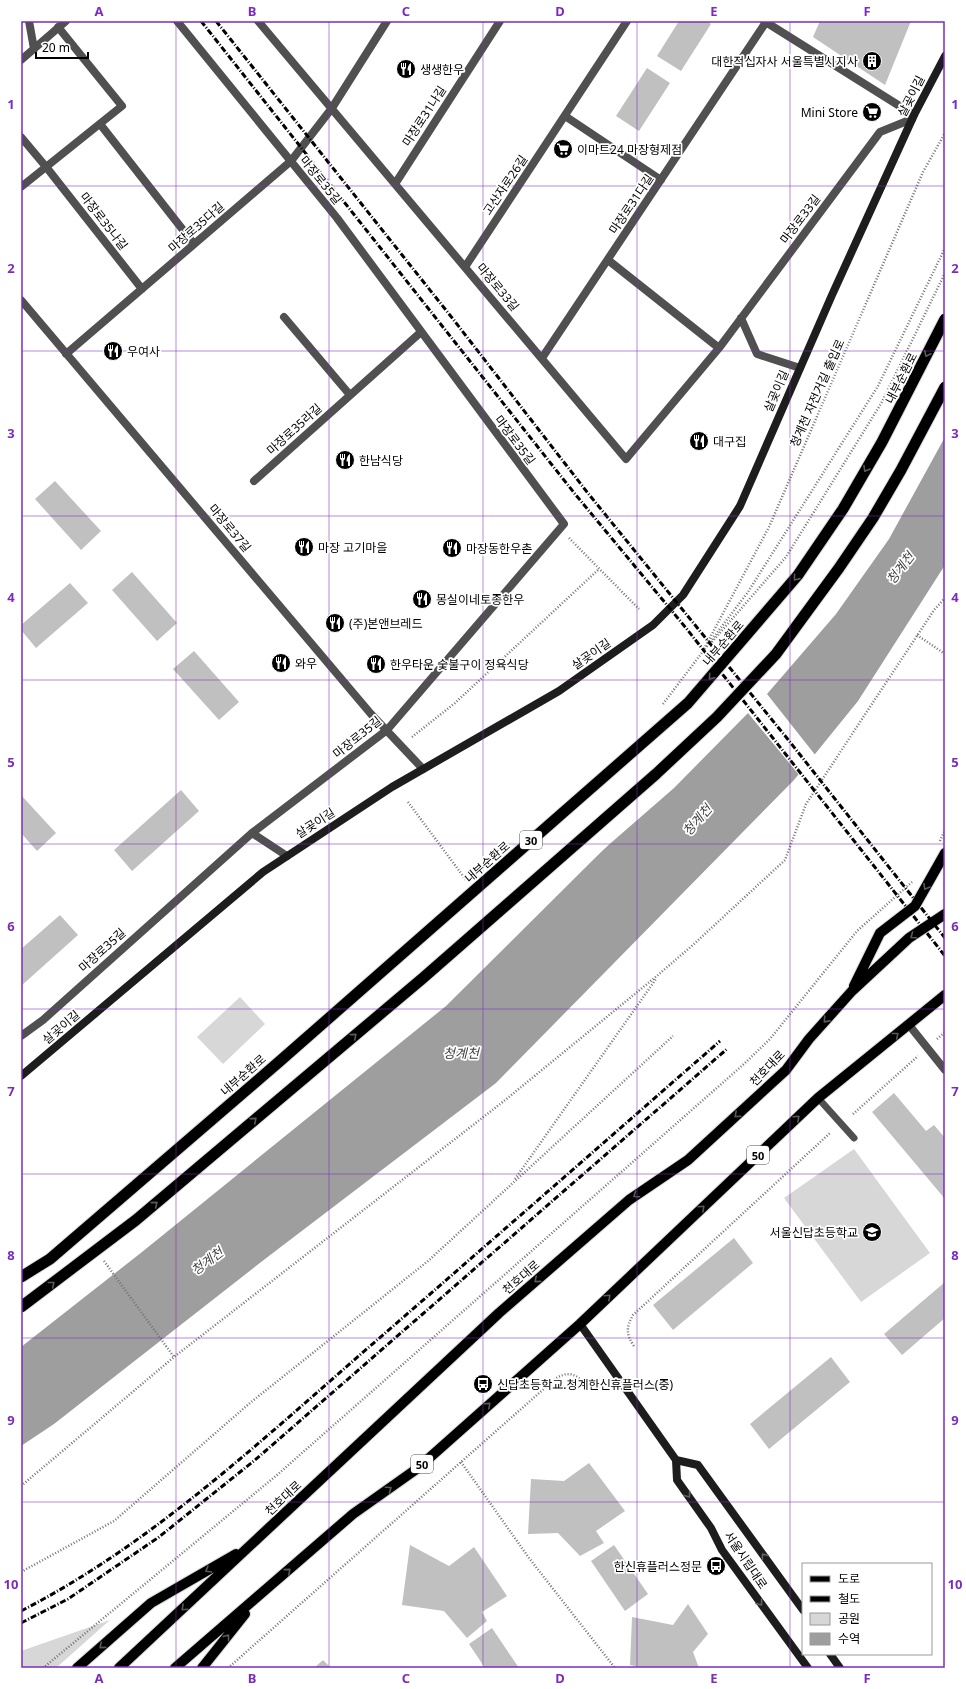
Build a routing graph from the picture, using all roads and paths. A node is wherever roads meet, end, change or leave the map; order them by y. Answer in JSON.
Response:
{"nodes":[{"id":1,"x":29,"y":21,"type":"edge"},
{"id":2,"x":66,"y":21,"type":"edge"},
{"id":3,"x":176,"y":21,"type":"edge"},
{"id":4,"x":258,"y":21,"type":"edge"},
{"id":5,"x":387,"y":21,"type":"edge"},
{"id":6,"x":500,"y":21,"type":"edge"},
{"id":7,"x":627,"y":21,"type":"edge"},
{"id":8,"x":765,"y":22,"type":"edge"},
{"id":9,"x":58,"y":28,"type":"junction"},
{"id":10,"x":34,"y":49,"type":"junction"},
{"id":11,"x":945,"y":56,"type":"edge"},
{"id":12,"x":21,"y":60,"type":"edge"},
{"id":13,"x":332,"y":108,"type":"junction"},
{"id":14,"x":565,"y":116,"type":"junction"},
{"id":15,"x":913,"y":117,"type":"junction"},
{"id":16,"x":100,"y":124,"type":"junction"},
{"id":17,"x":945,"y":133,"type":"edge"},
{"id":18,"x":21,"y":137,"type":"edge"},
{"id":19,"x":291,"y":161,"type":"junction"},
{"id":20,"x":47,"y":168,"type":"junction"},
{"id":21,"x":661,"y":180,"type":"junction"},
{"id":22,"x":395,"y":184,"type":"junction"},
{"id":23,"x":21,"y":187,"type":"edge"},
{"id":24,"x":194,"y":244,"type":"junction"},
{"id":25,"x":945,"y":248,"type":"edge"},
{"id":26,"x":608,"y":260,"type":"junction"},
{"id":27,"x":465,"y":267,"type":"junction"},
{"id":28,"x":945,"y":273,"type":"edge"},
{"id":29,"x":142,"y":289,"type":"junction"},
{"id":30,"x":21,"y":300,"type":"edge"},
{"id":31,"x":284,"y":317,"type":"dead end"},
{"id":32,"x":741,"y":318,"type":"junction"},
{"id":33,"x":945,"y":320,"type":"edge"},
{"id":34,"x":421,"y":332,"type":"junction"},
{"id":35,"x":719,"y":348,"type":"junction"},
{"id":36,"x":66,"y":354,"type":"junction"},
{"id":37,"x":542,"y":358,"type":"junction"},
{"id":38,"x":800,"y":368,"type":"junction"},
{"id":39,"x":945,"y":387,"type":"edge"},
{"id":40,"x":350,"y":395,"type":"junction"},
{"id":41,"x":254,"y":481,"type":"dead end"},
{"id":42,"x":560,"y":529,"type":"junction"},
{"id":43,"x":599,"y":569,"type":"junction"},
{"id":44,"x":945,"y":598,"type":"edge"},
{"id":45,"x":639,"y":609,"type":"dead end"},
{"id":46,"x":917,"y":635,"type":"junction"},
{"id":47,"x":945,"y":654,"type":"edge"},
{"id":48,"x":699,"y":658,"type":"junction"},
{"id":49,"x":387,"y":730,"type":"junction"},
{"id":50,"x":412,"y":737,"type":"dead end"},
{"id":51,"x":423,"y":769,"type":"junction"},
{"id":52,"x":408,"y":802,"type":"dead end"},
{"id":53,"x":945,"y":830,"type":"edge"},
{"id":54,"x":252,"y":833,"type":"junction"},
{"id":55,"x":939,"y":843,"type":"dead end"},
{"id":56,"x":945,"y":853,"type":"edge"},
{"id":57,"x":287,"y":856,"type":"junction"},
{"id":58,"x":915,"y":879,"type":"dead end"},
{"id":59,"x":468,"y":882,"type":"dead end"},
{"id":60,"x":945,"y":914,"type":"edge"},
{"id":61,"x":658,"y":975,"type":"junction"},
{"id":62,"x":852,"y":991,"type":"junction"},
{"id":63,"x":945,"y":995,"type":"edge"},
{"id":64,"x":909,"y":1025,"type":"junction"},
{"id":65,"x":945,"y":1032,"type":"edge"},
{"id":66,"x":21,"y":1036,"type":"edge"},
{"id":67,"x":673,"y":1036,"type":"dead end"},
{"id":68,"x":927,"y":1048,"type":"junction"},
{"id":69,"x":945,"y":1070,"type":"edge"},
{"id":70,"x":21,"y":1076,"type":"edge"},
{"id":71,"x":818,"y":1098,"type":"junction"},
{"id":72,"x":853,"y":1114,"type":"dead end"},
{"id":73,"x":830,"y":1133,"type":"dead end"},
{"id":74,"x":854,"y":1138,"type":"dead end"},
{"id":75,"x":512,"y":1185,"type":"junction"},
{"id":76,"x":104,"y":1260,"type":"dead end"},
{"id":77,"x":21,"y":1277,"type":"edge"},
{"id":78,"x":21,"y":1307,"type":"edge"},
{"id":79,"x":580,"y":1324,"type":"junction"},
{"id":80,"x":634,"y":1346,"type":"dead end"},
{"id":81,"x":174,"y":1358,"type":"junction"},
{"id":82,"x":584,"y":1384,"type":"dead end"},
{"id":83,"x":676,"y":1460,"type":"junction"},
{"id":84,"x":461,"y":1462,"type":"junction"},
{"id":85,"x":21,"y":1486,"type":"edge"},
{"id":86,"x":253,"y":1544,"type":"junction"},
{"id":87,"x":21,"y":1572,"type":"edge"},
{"id":88,"x":259,"y":1597,"type":"junction"},
{"id":89,"x":802,"y":1609,"type":"edge"},
{"id":90,"x":831,"y":1655,"type":"edge"},
{"id":91,"x":44,"y":1668,"type":"edge"},
{"id":92,"x":77,"y":1668,"type":"edge"},
{"id":93,"x":119,"y":1668,"type":"edge"},
{"id":94,"x":175,"y":1668,"type":"edge"},
{"id":95,"x":202,"y":1668,"type":"edge"},
{"id":96,"x":228,"y":1668,"type":"edge"},
{"id":97,"x":615,"y":1668,"type":"edge"},
{"id":98,"x":808,"y":1668,"type":"edge"},
{"id":99,"x":840,"y":1668,"type":"edge"}],
"edges":[{"from":1,"to":10,"type":"street"},
{"from":2,"to":9,"type":"street"},
{"from":3,"to":19,"type":"street","name":"마장로35길"},
{"from":4,"to":13,"type":"street","name":"마장로33길"},
{"from":5,"to":13,"type":"street","name":"마장로35다길"},
{"from":6,"to":22,"type":"street","name":"마장로31나길"},
{"from":7,"to":14,"type":"street","name":"고산자로26길"},
{"from":8,"to":15,"type":"street"},
{"from":8,"to":21,"type":"street","name":"마장로31다길"},
{"from":9,"to":10,"type":"street"},
{"from":9,"to":16,"type":"street"},
{"from":10,"to":12,"type":"street"},
{"from":11,"to":15,"type":"main road","name":"살곶이길"},
{"from":13,"to":19,"type":"street","name":"마장로35다길"},
{"from":13,"to":22,"type":"street","name":"마장로33길"},
{"from":14,"to":21,"type":"street"},
{"from":14,"to":27,"type":"street","name":"고산자로26길"},
{"from":15,"to":32,"type":"street","name":"마장로33길"},
{"from":15,"to":38,"type":"main road","name":"살곶이길"},
{"from":16,"to":20,"type":"street"},
{"from":16,"to":24,"type":"street"},
{"from":17,"to":48,"type":"path","name":"청계천 자전거길 출입로"},
{"from":18,"to":20,"type":"street","name":"마장로35나길"},
{"from":19,"to":24,"type":"street","name":"마장로35다길"},
{"from":19,"to":34,"type":"street","name":"마장로35길"},
{"from":20,"to":23,"type":"street"},
{"from":20,"to":29,"type":"street","name":"마장로35나길"},
{"from":21,"to":26,"type":"street","name":"마장로31다길"},
{"from":22,"to":27,"type":"street","name":"마장로33길"},
{"from":24,"to":29,"type":"street","name":"마장로35다길"},
{"from":25,"to":48,"type":"path"},
{"from":26,"to":35,"type":"street"},
{"from":26,"to":37,"type":"street","name":"마장로31다길"},
{"from":27,"to":37,"type":"street","name":"마장로33길"},
{"from":28,"to":48,"type":"path"},
{"from":29,"to":36,"type":"street","name":"마장로35다길"},
{"from":30,"to":36,"type":"street","name":"마장로37길"},
{"from":31,"to":40,"type":"street"},
{"from":32,"to":35,"type":"street","name":"마장로33길"},
{"from":32,"to":38,"type":"street"},
{"from":33,"to":77,"type":"highway","name":"내부순환로","number":"30","one_way":true,"bridge":true},
{"from":34,"to":40,"type":"street","name":"마장로35라길"},
{"from":34,"to":42,"type":"street","name":"마장로35길"},
{"from":35,"to":37,"type":"street","name":"마장로33길"},
{"from":36,"to":49,"type":"street","name":"마장로37길"},
{"from":38,"to":51,"type":"main road","name":"살곶이길"},
{"from":78,"to":39,"type":"highway","one_way":true,"bridge":true},
{"from":40,"to":41,"type":"street","name":"마장로35라길"},
{"from":42,"to":43,"type":"path"},
{"from":42,"to":49,"type":"street","name":"마장로35길"},
{"from":43,"to":45,"type":"path"},
{"from":43,"to":50,"type":"path"},
{"from":44,"to":46,"type":"path"},
{"from":46,"to":47,"type":"path"},
{"from":46,"to":61,"type":"path"},
{"from":49,"to":51,"type":"street","name":"마장로37길"},
{"from":49,"to":54,"type":"street","name":"마장로35길"},
{"from":51,"to":57,"type":"main road","name":"살곶이길"},
{"from":52,"to":59,"type":"path"},
{"from":53,"to":55,"type":"path"},
{"from":54,"to":57,"type":"street"},
{"from":54,"to":66,"type":"street","name":"마장로35길"},
{"from":56,"to":62,"type":"main road","one_way":true},
{"from":57,"to":70,"type":"main road","name":"살곶이길"},
{"from":58,"to":91,"type":"path"},
{"from":60,"to":62,"type":"main road","name":"천호대로","one_way":true},
{"from":61,"to":75,"type":"path"},
{"from":61,"to":81,"type":"path"},
{"from":62,"to":86,"type":"main road","name":"천호대로","one_way":true},
{"from":63,"to":64,"type":"main road","number":"50"},
{"from":64,"to":68,"type":"street"},
{"from":71,"to":64,"type":"main road","number":"50","one_way":true},
{"from":65,"to":68,"type":"path"},
{"from":67,"to":75,"type":"path"},
{"from":68,"to":69,"type":"street"},
{"from":68,"to":72,"type":"path"},
{"from":71,"to":74,"type":"lane"},
{"from":79,"to":71,"type":"main road","number":"50","one_way":true},
{"from":73,"to":80,"type":"path"},
{"from":75,"to":87,"type":"path"},
{"from":76,"to":81,"type":"path"},
{"from":79,"to":83,"type":"main road"},
{"from":88,"to":79,"type":"main road","number":"50","one_way":true},
{"from":81,"to":85,"type":"path"},
{"from":82,"to":84,"type":"path"},
{"from":89,"to":83,"type":"main road","name":"서울시립대로","one_way":true},
{"from":83,"to":98,"type":"main road","name":"서울시립대로","one_way":true},
{"from":84,"to":96,"type":"path"},
{"from":84,"to":97,"type":"path"},
{"from":86,"to":92,"type":"main road","one_way":true},
{"from":86,"to":93,"type":"main road","name":"천호대로","one_way":true},
{"from":88,"to":94,"type":"main road","number":"50"},
{"from":95,"to":88,"type":"main road","one_way":true},
{"from":90,"to":99,"type":"main road"}]}
